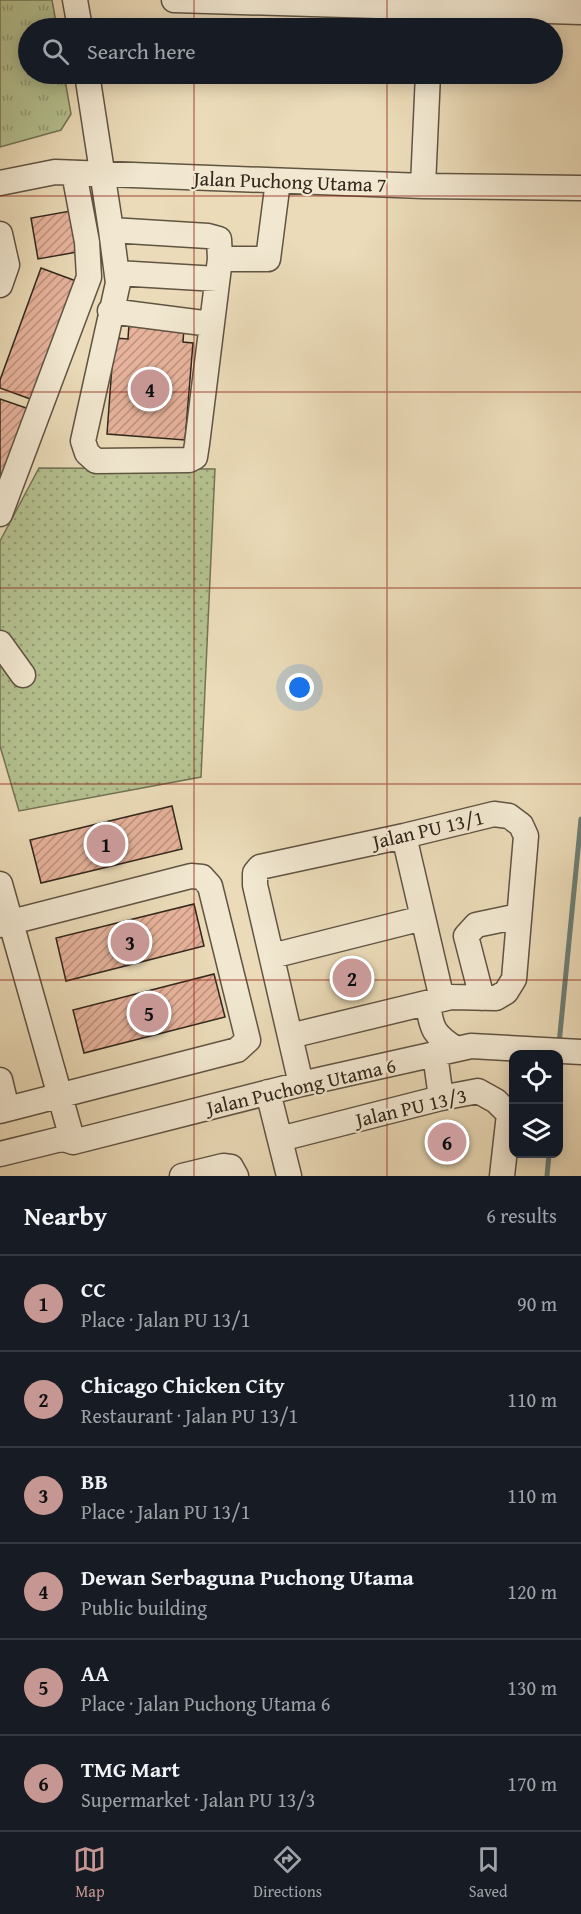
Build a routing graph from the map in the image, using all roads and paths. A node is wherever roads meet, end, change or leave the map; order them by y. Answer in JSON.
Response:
{"nodes":[{"id":1,"x":75,"y":0,"type":"edge"},
{"id":2,"x":174,"y":0,"type":"edge"},
{"id":3,"x":430,"y":12,"type":"edge"},
{"id":4,"x":581,"y":12,"type":"edge"},
{"id":5,"x":78,"y":18,"type":"edge"},
{"id":6,"x":89,"y":84,"type":"edge"},
{"id":7,"x":428,"y":84,"type":"edge"},
{"id":8,"x":74,"y":173,"type":"junction"},
{"id":9,"x":103,"y":174,"type":"junction"},
{"id":10,"x":278,"y":181,"type":"junction"},
{"id":11,"x":0,"y":183,"type":"edge"},
{"id":12,"x":423,"y":186,"type":"junction"},
{"id":13,"x":581,"y":188,"type":"edge"},
{"id":14,"x":111,"y":230,"type":"junction"},
{"id":15,"x":0,"y":234,"type":"edge"},
{"id":16,"x":218,"y":269,"type":"junction"},
{"id":17,"x":117,"y":273,"type":"junction"},
{"id":18,"x":0,"y":285,"type":"edge"},
{"id":19,"x":110,"y":312,"type":"junction"},
{"id":20,"x":211,"y":324,"type":"junction"},
{"id":21,"x":0,"y":514,"type":"edge"},
{"id":22,"x":0,"y":643,"type":"edge"},
{"id":23,"x":23,"y":675,"type":"dead end"},
{"id":24,"x":404,"y":836,"type":"junction"},
{"id":25,"x":0,"y":884,"type":"edge"},
{"id":26,"x":519,"y":916,"type":"junction"},
{"id":27,"x":423,"y":918,"type":"junction"},
{"id":28,"x":5,"y":924,"type":"edge"},
{"id":29,"x":272,"y":957,"type":"junction"},
{"id":30,"x":482,"y":998,"type":"junction"},
{"id":31,"x":428,"y":1003,"type":"junction"},
{"id":32,"x":290,"y":1036,"type":"junction"},
{"id":33,"x":577,"y":1052,"type":"edge"},
{"id":34,"x":435,"y":1054,"type":"junction"},
{"id":35,"x":0,"y":1080,"type":"edge"},
{"id":36,"x":301,"y":1084,"type":"junction"},
{"id":37,"x":268,"y":1092,"type":"junction"},
{"id":38,"x":60,"y":1096,"type":"junction"},
{"id":39,"x":441,"y":1098,"type":"junction"},
{"id":40,"x":4,"y":1110,"type":"edge"},
{"id":41,"x":280,"y":1139,"type":"junction"},
{"id":42,"x":73,"y":1142,"type":"junction"},
{"id":43,"x":0,"y":1154,"type":"edge"},
{"id":44,"x":0,"y":1171,"type":"edge"},
{"id":45,"x":497,"y":1175,"type":"edge"},
{"id":46,"x":185,"y":1176,"type":"edge"},
{"id":47,"x":236,"y":1176,"type":"edge"},
{"id":48,"x":289,"y":1176,"type":"edge"}],
"edges":[{"from":1,"to":5,"type":"street"},
{"from":2,"to":3,"type":"street"},
{"from":3,"to":4,"type":"street"},
{"from":6,"to":9,"type":"street"},
{"from":7,"to":12,"type":"street"},
{"from":8,"to":9,"type":"street","name":"Jalan Puchong Utama 7"},
{"from":8,"to":11,"type":"street","name":"Jalan Puchong Utama 7"},
{"from":8,"to":21,"type":"street"},
{"from":9,"to":10,"type":"street","name":"Jalan Puchong Utama 7"},
{"from":9,"to":14,"type":"street"},
{"from":10,"to":12,"type":"street","name":"Jalan Puchong Utama 7"},
{"from":10,"to":16,"type":"street"},
{"from":12,"to":13,"type":"street","name":"Jalan Puchong Utama 7"},
{"from":14,"to":16,"type":"street"},
{"from":14,"to":17,"type":"street"},
{"from":15,"to":18,"type":"street"},
{"from":16,"to":17,"type":"street"},
{"from":16,"to":20,"type":"street"},
{"from":17,"to":19,"type":"street"},
{"from":19,"to":20,"type":"street"},
{"from":19,"to":20,"type":"street"},
{"from":22,"to":23,"type":"street"},
{"from":24,"to":26,"type":"street","name":"Jalan PU 13/1"},
{"from":24,"to":27,"type":"street"},
{"from":24,"to":29,"type":"street","name":"Jalan PU 13/1"},
{"from":25,"to":28,"type":"street"},
{"from":26,"to":30,"type":"street","name":"Jalan PU 13/1"},
{"from":26,"to":30,"type":"street"},
{"from":27,"to":29,"type":"street"},
{"from":27,"to":31,"type":"street"},
{"from":28,"to":38,"type":"street"},
{"from":28,"to":38,"type":"street"},
{"from":29,"to":32,"type":"street","name":"Jalan PU 13/1"},
{"from":30,"to":31,"type":"street","name":"Jalan PU 13/1"},
{"from":31,"to":32,"type":"street","name":"Jalan PU 13/1"},
{"from":31,"to":34,"type":"street"},
{"from":31,"to":34,"type":"street"},
{"from":32,"to":36,"type":"street","name":"Jalan PU 13/1"},
{"from":33,"to":34,"type":"street","name":"Jalan Puchong Utama 6"},
{"from":34,"to":36,"type":"street","name":"Jalan Puchong Utama 6"},
{"from":34,"to":39,"type":"street"},
{"from":35,"to":40,"type":"street"},
{"from":36,"to":37,"type":"street","name":"Jalan Puchong Utama 6"},
{"from":37,"to":41,"type":"street"},
{"from":37,"to":42,"type":"street","name":"Jalan Puchong Utama 6"},
{"from":38,"to":40,"type":"street"},
{"from":38,"to":42,"type":"street"},
{"from":39,"to":41,"type":"street","name":"Jalan PU 13/3"},
{"from":39,"to":45,"type":"street","name":"Jalan PU 13/3"},
{"from":41,"to":48,"type":"street"},
{"from":42,"to":43,"type":"street","name":"Jalan Puchong Utama 6"},
{"from":42,"to":44,"type":"street","name":"Jalan Puchong Utama 6"},
{"from":46,"to":47,"type":"street"}]}
